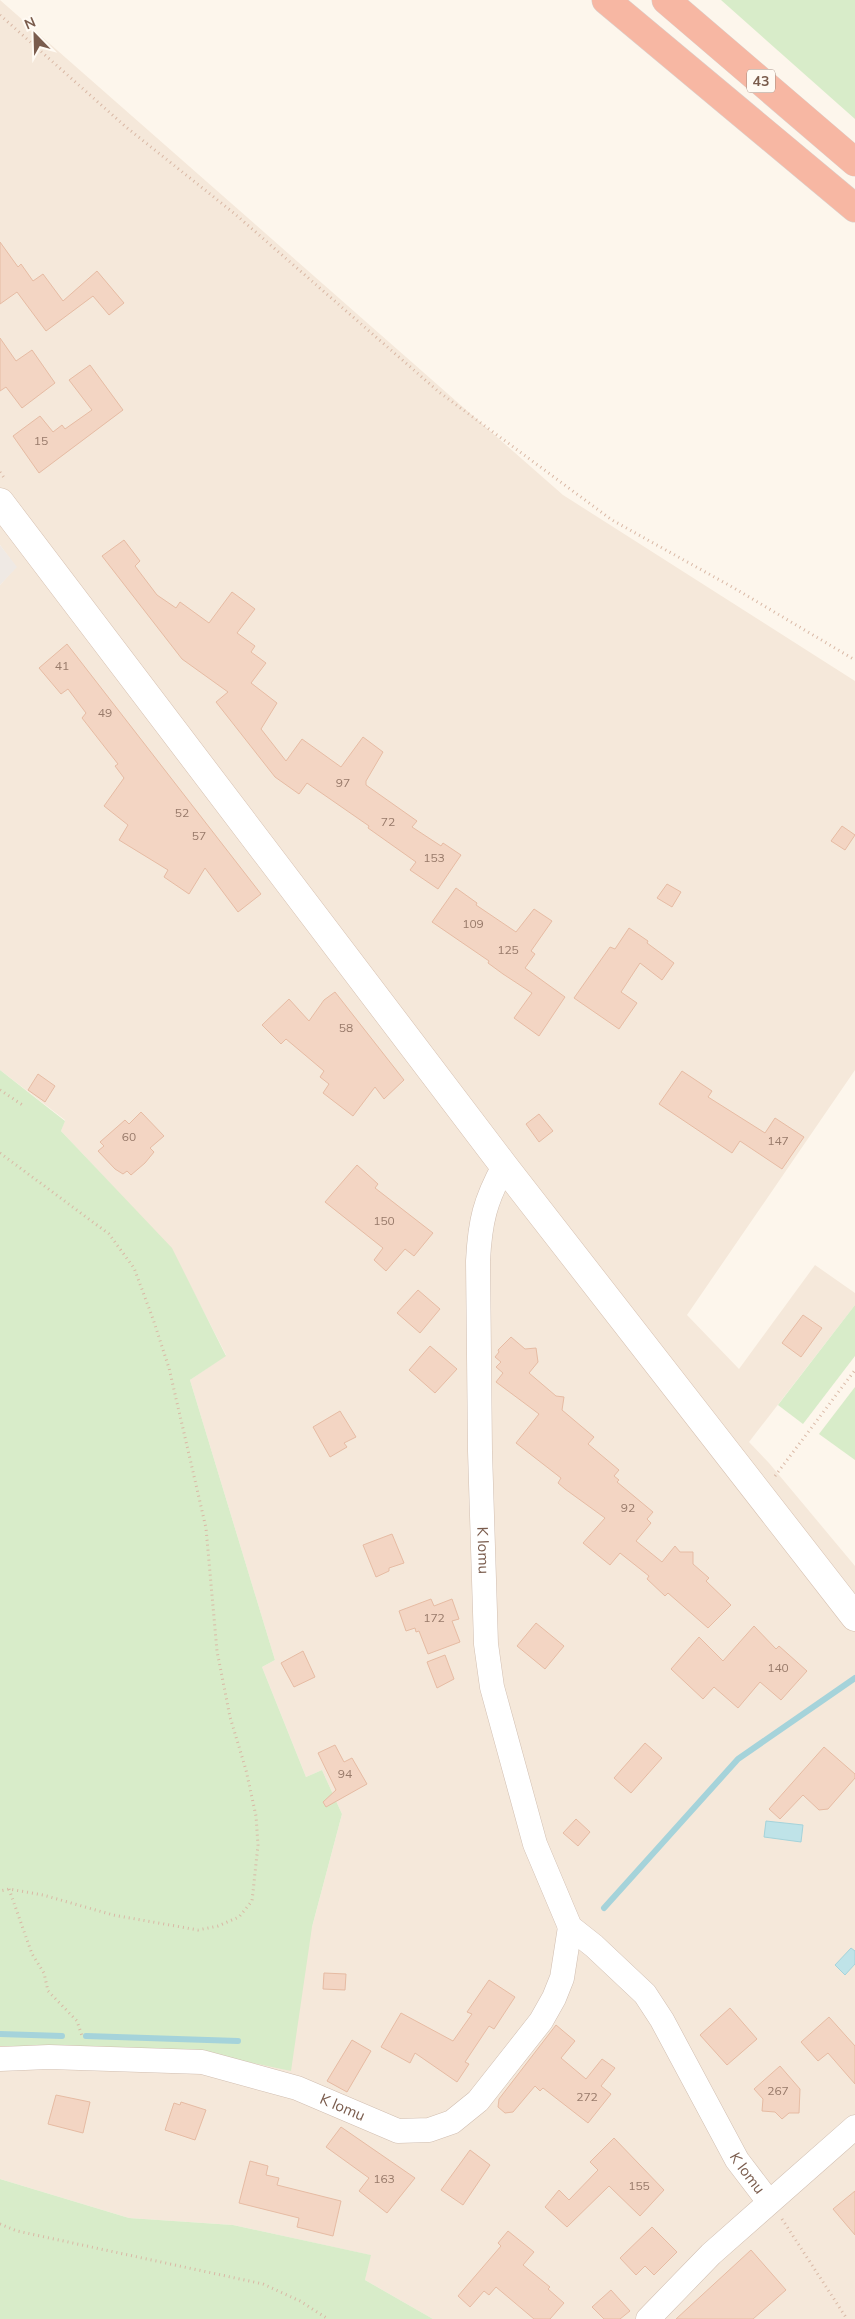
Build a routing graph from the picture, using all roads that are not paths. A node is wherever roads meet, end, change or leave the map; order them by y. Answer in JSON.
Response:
{"nodes":[{"id":1,"x":606,"y":0,"type":"edge"},
{"id":2,"x":666,"y":0,"type":"edge"},
{"id":3,"x":855,"y":162,"type":"edge"},
{"id":4,"x":855,"y":208,"type":"edge"},
{"id":5,"x":0,"y":502,"type":"edge"},
{"id":6,"x":504,"y":1166,"type":"junction"},
{"id":7,"x":855,"y":1617,"type":"edge"},
{"id":8,"x":570,"y":1927,"type":"junction"},
{"id":9,"x":0,"y":2059,"type":"edge"},
{"id":10,"x":855,"y":2127,"type":"edge"},
{"id":11,"x":769,"y":2202,"type":"junction"},
{"id":12,"x":648,"y":2319,"type":"edge"}],
"edges":[{"from":1,"to":4,"type":"highway","number":"43"},
{"from":2,"to":3,"type":"highway","number":"43"},
{"from":5,"to":6,"type":"street"},
{"from":6,"to":7,"type":"street"},
{"from":6,"to":8,"type":"street","name":"K lomu"},
{"from":8,"to":9,"type":"street","name":"K lomu"},
{"from":8,"to":11,"type":"street","name":"K lomu"},
{"from":10,"to":11,"type":"street"},
{"from":11,"to":12,"type":"street"}]}
